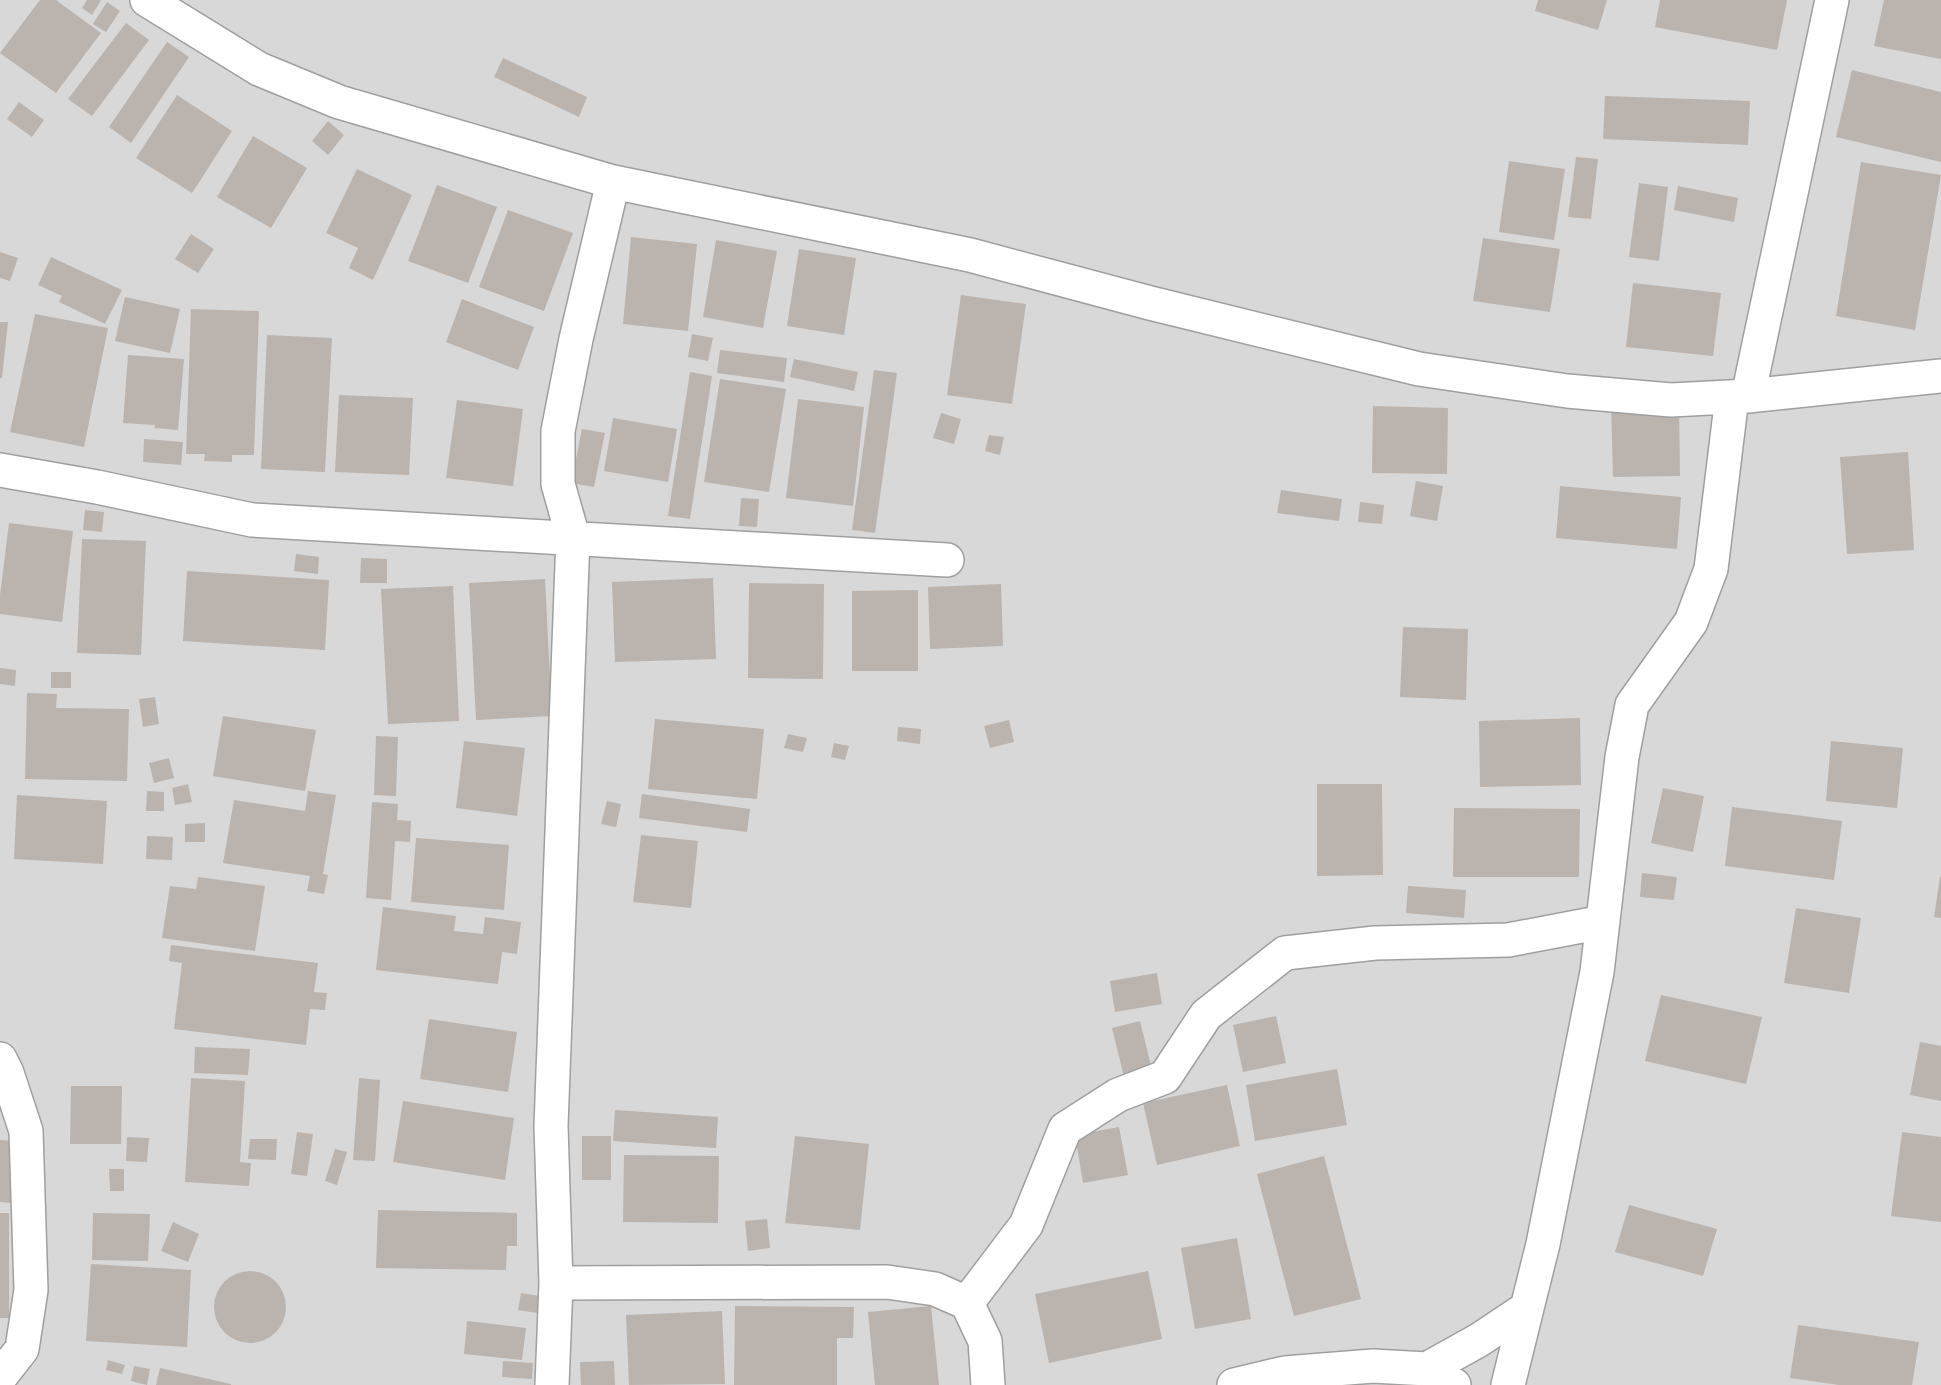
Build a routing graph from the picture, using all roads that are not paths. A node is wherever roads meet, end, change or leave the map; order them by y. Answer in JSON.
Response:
{"nodes":[{"id":1,"x":147,"y":0,"type":"edge"},
{"id":2,"x":1832,"y":0,"type":"edge"},
{"id":3,"x":613,"y":182,"type":"junction"},
{"id":4,"x":1941,"y":376,"type":"edge"},
{"id":5,"x":1740,"y":396,"type":"junction"},
{"id":6,"x":0,"y":470,"type":"edge"},
{"id":7,"x":573,"y":537,"type":"junction"},
{"id":8,"x":947,"y":560,"type":"dead end"},
{"id":9,"x":1603,"y":922,"type":"junction"},
{"id":10,"x":0,"y":1059,"type":"edge"},
{"id":11,"x":556,"y":1283,"type":"junction"},
{"id":12,"x":967,"y":1303,"type":"junction"},
{"id":13,"x":1527,"y":1308,"type":"junction"},
{"id":14,"x":21,"y":1349,"type":"junction"},
{"id":15,"x":0,"y":1377,"type":"edge"},
{"id":16,"x":1440,"y":1377,"type":"edge"},
{"id":17,"x":26,"y":1385,"type":"edge"},
{"id":18,"x":552,"y":1385,"type":"edge"},
{"id":19,"x":988,"y":1385,"type":"edge"},
{"id":20,"x":1234,"y":1385,"type":"edge"},
{"id":21,"x":1508,"y":1385,"type":"edge"}],
"edges":[{"from":1,"to":3,"type":"street"},
{"from":2,"to":5,"type":"street"},
{"from":3,"to":5,"type":"street"},
{"from":3,"to":7,"type":"street"},
{"from":4,"to":5,"type":"street"},
{"from":5,"to":9,"type":"street"},
{"from":6,"to":7,"type":"street"},
{"from":7,"to":8,"type":"street"},
{"from":7,"to":11,"type":"street"},
{"from":9,"to":12,"type":"street"},
{"from":9,"to":13,"type":"street"},
{"from":10,"to":14,"type":"street"},
{"from":11,"to":12,"type":"street"},
{"from":11,"to":18,"type":"street"},
{"from":12,"to":19,"type":"street"},
{"from":13,"to":16,"type":"street"},
{"from":13,"to":21,"type":"street"},
{"from":14,"to":15,"type":"street"},
{"from":14,"to":17,"type":"street"},
{"from":16,"to":20,"type":"street"}]}
